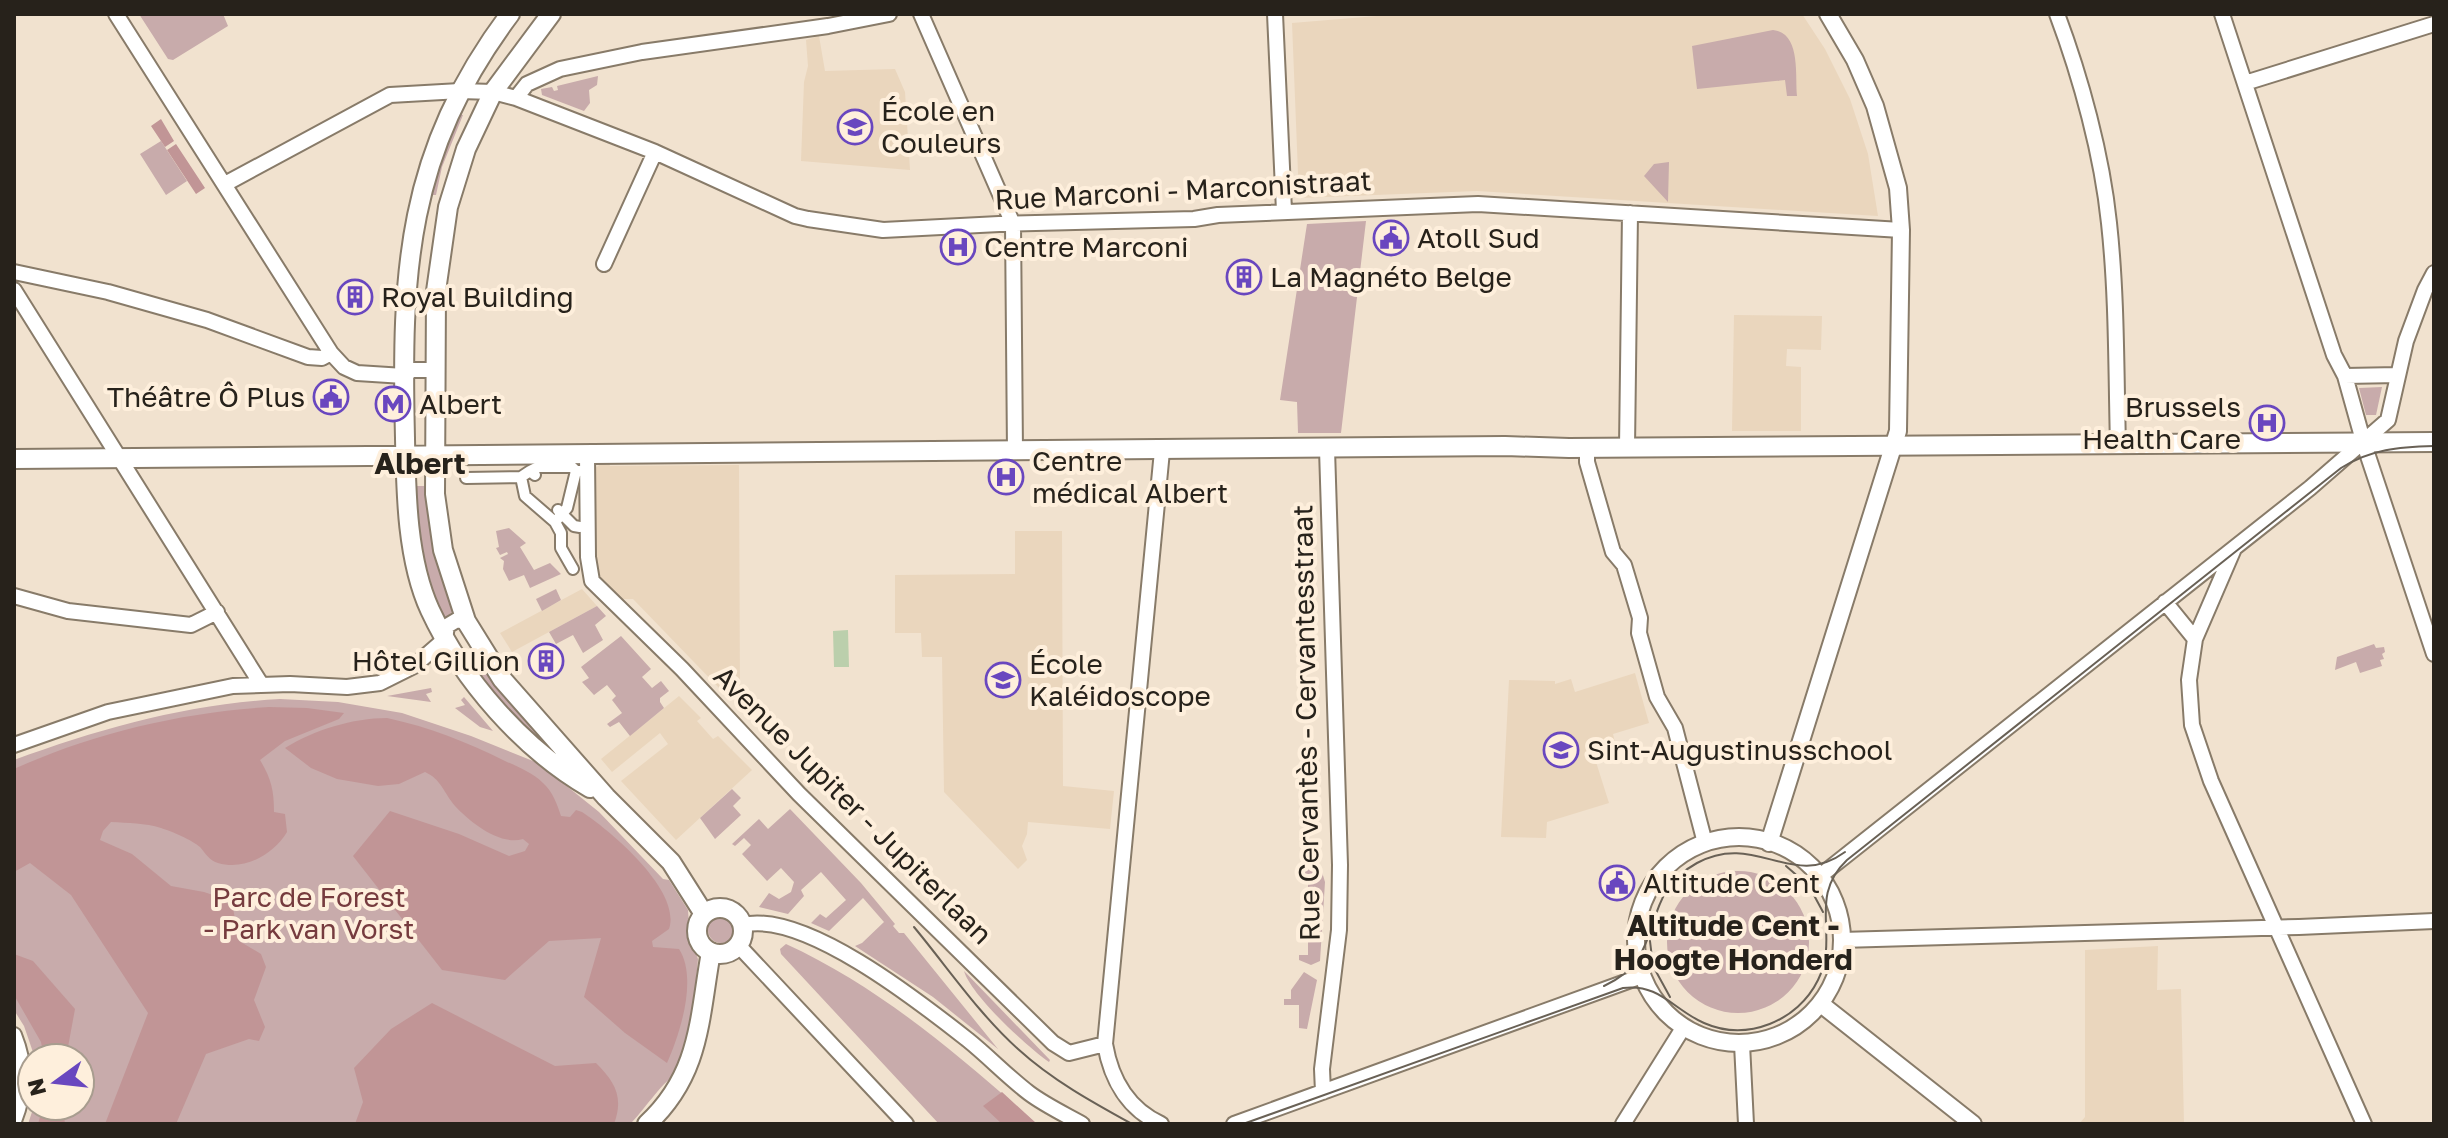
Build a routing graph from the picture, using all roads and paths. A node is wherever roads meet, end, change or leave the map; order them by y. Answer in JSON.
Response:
{"nodes":[{"id":1,"x":116,"y":14,"type":"edge"},
{"id":2,"x":510,"y":14,"type":"edge"},
{"id":3,"x":551,"y":14,"type":"edge"},
{"id":4,"x":889,"y":14,"type":"edge"},
{"id":5,"x":921,"y":14,"type":"edge"},
{"id":6,"x":1275,"y":14,"type":"edge"},
{"id":7,"x":1828,"y":14,"type":"edge"},
{"id":8,"x":2057,"y":14,"type":"edge"},
{"id":9,"x":2222,"y":14,"type":"edge"},
{"id":10,"x":2434,"y":24,"type":"edge"},
{"id":11,"x":2245,"y":83,"type":"junction"},
{"id":12,"x":460,"y":91,"type":"junction"},
{"id":13,"x":493,"y":92,"type":"junction"},
{"id":14,"x":516,"y":98,"type":"junction"},
{"id":15,"x":655,"y":152,"type":"junction"},
{"id":16,"x":225,"y":184,"type":"junction"},
{"id":17,"x":1284,"y":211,"type":"junction"},
{"id":18,"x":1630,"y":213,"type":"junction"},
{"id":19,"x":1013,"y":224,"type":"junction"},
{"id":20,"x":1901,"y":230,"type":"junction"},
{"id":21,"x":604,"y":264,"type":"dead end"},
{"id":22,"x":14,"y":272,"type":"edge"},
{"id":23,"x":2434,"y":273,"type":"edge"},
{"id":24,"x":14,"y":290,"type":"edge"},
{"id":25,"x":331,"y":353,"type":"junction"},
{"id":26,"x":435,"y":370,"type":"junction"},
{"id":27,"x":2398,"y":375,"type":"junction"},
{"id":28,"x":404,"y":376,"type":"junction"},
{"id":29,"x":2345,"y":376,"type":"junction"},
{"id":30,"x":2434,"y":442,"type":"edge"},
{"id":31,"x":2364,"y":444,"type":"junction"},
{"id":32,"x":2118,"y":445,"type":"junction"},
{"id":33,"x":1894,"y":447,"type":"junction"},
{"id":34,"x":1587,"y":448,"type":"junction"},
{"id":35,"x":1627,"y":448,"type":"junction"},
{"id":36,"x":1327,"y":449,"type":"junction"},
{"id":37,"x":1162,"y":451,"type":"junction"},
{"id":38,"x":1015,"y":452,"type":"junction"},
{"id":39,"x":435,"y":455,"type":"junction"},
{"id":40,"x":406,"y":456,"type":"junction"},
{"id":41,"x":14,"y":459,"type":"edge"},
{"id":42,"x":119,"y":459,"type":"junction"},
{"id":43,"x":581,"y":466,"type":"junction"},
{"id":44,"x":529,"y":475,"type":"junction"},
{"id":45,"x":468,"y":482,"type":"dead end"},
{"id":46,"x":559,"y":515,"type":"junction"},
{"id":47,"x":580,"y":527,"type":"dead end"},
{"id":48,"x":2238,"y":544,"type":"junction"},
{"id":49,"x":573,"y":569,"type":"dead end"},
{"id":50,"x":14,"y":596,"type":"edge"},
{"id":51,"x":2165,"y":602,"type":"junction"},
{"id":52,"x":217,"y":612,"type":"junction"},
{"id":53,"x":466,"y":621,"type":"junction"},
{"id":54,"x":445,"y":639,"type":"junction"},
{"id":55,"x":2195,"y":639,"type":"junction"},
{"id":56,"x":2434,"y":654,"type":"edge"},
{"id":57,"x":261,"y":684,"type":"junction"},
{"id":58,"x":14,"y":745,"type":"edge"},
{"id":59,"x":606,"y":797,"type":"junction"},
{"id":60,"x":1705,"y":843,"type":"junction"},
{"id":61,"x":1769,"y":843,"type":"junction"},
{"id":62,"x":1820,"y":876,"type":"junction"},
{"id":63,"x":704,"y":914,"type":"junction"},
{"id":64,"x":2434,"y":921,"type":"edge"},
{"id":65,"x":743,"y":925,"type":"junction"},
{"id":66,"x":2278,"y":927,"type":"junction"},
{"id":67,"x":1841,"y":940,"type":"junction"},
{"id":68,"x":738,"y":945,"type":"junction"},
{"id":69,"x":711,"y":952,"type":"junction"},
{"id":70,"x":1642,"y":976,"type":"junction"},
{"id":71,"x":1821,"y":1004,"type":"junction"},
{"id":72,"x":1683,"y":1028,"type":"junction"},
{"id":73,"x":14,"y":1035,"type":"edge"},
{"id":74,"x":1105,"y":1044,"type":"junction"},
{"id":75,"x":1742,"y":1044,"type":"junction"},
{"id":76,"x":1323,"y":1092,"type":"junction"},
{"id":77,"x":14,"y":1121,"type":"edge"},
{"id":78,"x":647,"y":1124,"type":"edge"},
{"id":79,"x":906,"y":1124,"type":"edge"},
{"id":80,"x":1082,"y":1124,"type":"edge"},
{"id":81,"x":1161,"y":1124,"type":"edge"},
{"id":82,"x":1234,"y":1124,"type":"edge"},
{"id":83,"x":1623,"y":1124,"type":"edge"},
{"id":84,"x":1746,"y":1124,"type":"edge"},
{"id":85,"x":1973,"y":1124,"type":"edge"},
{"id":86,"x":2364,"y":1124,"type":"edge"}],
"edges":[{"from":1,"to":16,"type":"street"},
{"from":2,"to":12,"type":"main road"},
{"from":3,"to":13,"type":"main road"},
{"from":4,"to":14,"type":"street"},
{"from":5,"to":19,"type":"street"},
{"from":6,"to":17,"type":"street"},
{"from":7,"to":20,"type":"street"},
{"from":8,"to":32,"type":"street"},
{"from":9,"to":11,"type":"street"},
{"from":10,"to":11,"type":"street"},
{"from":11,"to":29,"type":"street"},
{"from":12,"to":13,"type":"street","name":"Rue Marconi - Marconistraat"},
{"from":12,"to":16,"type":"street","name":"Rue Marconi - Marconistraat"},
{"from":12,"to":28,"type":"main road"},
{"from":13,"to":14,"type":"street","name":"Rue Marconi - Marconistraat"},
{"from":13,"to":26,"type":"main road"},
{"from":14,"to":15,"type":"street","name":"Rue Marconi - Marconistraat"},
{"from":15,"to":19,"type":"street","name":"Rue Marconi - Marconistraat"},
{"from":15,"to":21,"type":"street"},
{"from":16,"to":25,"type":"street"},
{"from":17,"to":18,"type":"street","name":"Rue Marconi - Marconistraat"},
{"from":17,"to":19,"type":"street","name":"Rue Marconi - Marconistraat"},
{"from":18,"to":20,"type":"street","name":"Rue Marconi - Marconistraat"},
{"from":18,"to":35,"type":"street"},
{"from":19,"to":38,"type":"street"},
{"from":20,"to":33,"type":"street"},
{"from":22,"to":25,"type":"street"},
{"from":23,"to":27,"type":"street"},
{"from":24,"to":42,"type":"street"},
{"from":25,"to":28,"type":"street"},
{"from":26,"to":28,"type":"street"},
{"from":26,"to":39,"type":"main road"},
{"from":27,"to":29,"type":"street"},
{"from":27,"to":31,"type":"street"},
{"from":28,"to":40,"type":"main road"},
{"from":29,"to":31,"type":"street"},
{"from":30,"to":31,"type":"main road"},
{"from":31,"to":32,"type":"main road"},
{"from":31,"to":48,"type":"street"},
{"from":31,"to":56,"type":"street"},
{"from":32,"to":33,"type":"main road"},
{"from":33,"to":35,"type":"main road"},
{"from":33,"to":61,"type":"street"},
{"from":34,"to":35,"type":"main road"},
{"from":34,"to":36,"type":"main road"},
{"from":34,"to":60,"type":"street"},
{"from":36,"to":37,"type":"main road"},
{"from":36,"to":76,"type":"street","name":"Rue Cervantès - Cervantesstraat"},
{"from":37,"to":38,"type":"main road"},
{"from":37,"to":74,"type":"street"},
{"from":38,"to":43,"type":"main road"},
{"from":39,"to":40,"type":"main road"},
{"from":39,"to":43,"type":"main road"},
{"from":39,"to":53,"type":"main road"},
{"from":40,"to":42,"type":"main road"},
{"from":40,"to":54,"type":"main road"},
{"from":41,"to":42,"type":"main road"},
{"from":42,"to":52,"type":"street"},
{"from":43,"to":44,"type":"street"},
{"from":43,"to":46,"type":"street"},
{"from":43,"to":74,"type":"street","name":"Avenue Jupiter - Jupiterlaan"},
{"from":44,"to":45,"type":"street"},
{"from":44,"to":46,"type":"street"},
{"from":46,"to":47,"type":"street"},
{"from":46,"to":49,"type":"street"},
{"from":48,"to":51,"type":"street"},
{"from":48,"to":55,"type":"street"},
{"from":50,"to":52,"type":"street"},
{"from":51,"to":55,"type":"street"},
{"from":51,"to":62,"type":"street"},
{"from":52,"to":57,"type":"street"},
{"from":53,"to":54,"type":"street"},
{"from":53,"to":59,"type":"main road"},
{"from":54,"to":57,"type":"street"},
{"from":54,"to":59,"type":"main road"},
{"from":55,"to":66,"type":"street"},
{"from":57,"to":58,"type":"street"},
{"from":59,"to":63,"type":"main road"},
{"from":60,"to":61,"type":"street"},
{"from":60,"to":70,"type":"street"},
{"from":61,"to":62,"type":"street"},
{"from":62,"to":67,"type":"street"},
{"from":63,"to":65,"type":"main road"},
{"from":63,"to":69,"type":"main road"},
{"from":64,"to":66,"type":"street"},
{"from":65,"to":68,"type":"main road"},
{"from":65,"to":80,"type":"street"},
{"from":66,"to":67,"type":"street"},
{"from":66,"to":86,"type":"street"},
{"from":67,"to":71,"type":"street"},
{"from":68,"to":69,"type":"main road"},
{"from":68,"to":79,"type":"street"},
{"from":69,"to":78,"type":"main road"},
{"from":70,"to":72,"type":"street"},
{"from":70,"to":76,"type":"street"},
{"from":71,"to":75,"type":"street"},
{"from":71,"to":85,"type":"street"},
{"from":72,"to":75,"type":"street"},
{"from":72,"to":83,"type":"street"},
{"from":73,"to":77,"type":"street"},
{"from":74,"to":81,"type":"street"},
{"from":75,"to":84,"type":"street"},
{"from":76,"to":82,"type":"street"}]}
